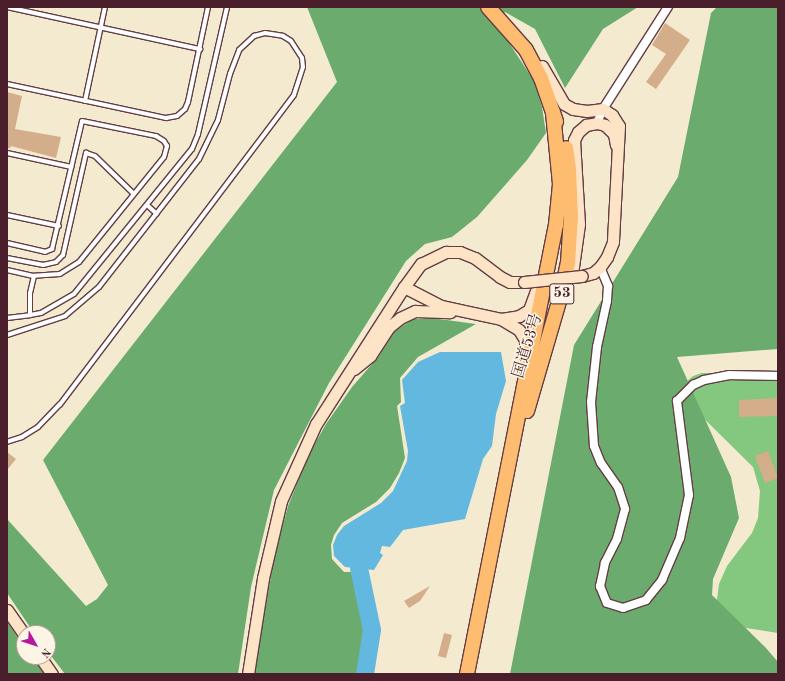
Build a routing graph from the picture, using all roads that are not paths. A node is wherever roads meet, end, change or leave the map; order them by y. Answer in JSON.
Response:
{"nodes":[{"id":1,"x":7,"y":7,"type":"edge"},
{"id":2,"x":105,"y":7,"type":"edge"},
{"id":3,"x":208,"y":7,"type":"edge"},
{"id":4,"x":226,"y":7,"type":"edge"},
{"id":5,"x":488,"y":7,"type":"edge"},
{"id":6,"x":668,"y":7,"type":"edge"},
{"id":7,"x":101,"y":28,"type":"junction"},
{"id":8,"x":200,"y":49,"type":"junction"},
{"id":9,"x":526,"y":50,"type":"junction"},
{"id":10,"x":7,"y":84,"type":"edge"},
{"id":11,"x":85,"y":101,"type":"junction"},
{"id":12,"x":603,"y":109,"type":"junction"},
{"id":13,"x":553,"y":112,"type":"junction"},
{"id":14,"x":597,"y":123,"type":"junction"},
{"id":15,"x":7,"y":153,"type":"edge"},
{"id":16,"x":618,"y":155,"type":"junction"},
{"id":17,"x":72,"y":167,"type":"junction"},
{"id":18,"x":560,"y":184,"type":"junction"},
{"id":19,"x":134,"y":194,"type":"junction"},
{"id":20,"x":147,"y":206,"type":"junction"},
{"id":21,"x":157,"y":214,"type":"junction"},
{"id":22,"x":7,"y":215,"type":"edge"},
{"id":23,"x":59,"y":226,"type":"junction"},
{"id":24,"x":7,"y":243,"type":"edge"},
{"id":25,"x":7,"y":258,"type":"edge"},
{"id":26,"x":600,"y":267,"type":"junction"},
{"id":27,"x":7,"y":270,"type":"edge"},
{"id":28,"x":34,"y":276,"type":"junction"},
{"id":29,"x":404,"y":287,"type":"junction"},
{"id":30,"x":470,"y":314,"type":"junction"},
{"id":31,"x":30,"y":315,"type":"junction"},
{"id":32,"x":7,"y":318,"type":"edge"},
{"id":33,"x":501,"y":319,"type":"junction"},
{"id":34,"x":554,"y":319,"type":"junction"},
{"id":35,"x":7,"y":334,"type":"edge"},
{"id":36,"x":778,"y":376,"type":"edge"},
{"id":37,"x":344,"y":378,"type":"junction"},
{"id":38,"x":513,"y":438,"type":"junction"},
{"id":39,"x":7,"y":442,"type":"edge"},
{"id":40,"x":508,"y":471,"type":"junction"},
{"id":41,"x":7,"y":610,"type":"edge"},
{"id":42,"x":18,"y":625,"type":"edge"},
{"id":43,"x":46,"y":665,"type":"edge"},
{"id":44,"x":52,"y":674,"type":"edge"},
{"id":45,"x":248,"y":674,"type":"edge"},
{"id":46,"x":467,"y":674,"type":"edge"}],
"edges":[{"from":1,"to":7,"type":"lane"},
{"from":2,"to":7,"type":"lane"},
{"from":3,"to":8,"type":"lane"},
{"from":4,"to":20,"type":"lane"},
{"from":5,"to":9,"type":"highway","name":"国道53号","number":"53"},
{"from":6,"to":12,"type":"street"},
{"from":7,"to":8,"type":"lane"},
{"from":7,"to":11,"type":"lane"},
{"from":8,"to":11,"type":"lane"},
{"from":9,"to":12,"type":"street"},
{"from":9,"to":13,"type":"highway","name":"国道53号","number":"53"},
{"from":10,"to":11,"type":"lane"},
{"from":12,"to":14,"type":"street"},
{"from":12,"to":16,"type":"street"},
{"from":13,"to":18,"type":"highway","name":"国道53号","number":"53"},
{"from":13,"to":34,"type":"highway","name":"国道53号","number":"53"},
{"from":14,"to":16,"type":"street"},
{"from":14,"to":34,"type":"street"},
{"from":15,"to":17,"type":"lane"},
{"from":16,"to":26,"type":"street"},
{"from":17,"to":19,"type":"lane"},
{"from":17,"to":23,"type":"lane"},
{"from":18,"to":33,"type":"street"},
{"from":18,"to":38,"type":"highway","name":"国道53号","number":"53"},
{"from":19,"to":25,"type":"lane"},
{"from":19,"to":28,"type":"lane"},
{"from":20,"to":21,"type":"lane"},
{"from":20,"to":31,"type":"lane"},
{"from":21,"to":35,"type":"lane"},
{"from":21,"to":39,"type":"lane"},
{"from":22,"to":23,"type":"lane"},
{"from":23,"to":24,"type":"lane"},
{"from":26,"to":29,"type":"street","bridge":true},
{"from":26,"to":36,"type":"street"},
{"from":27,"to":28,"type":"lane"},
{"from":28,"to":31,"type":"lane"},
{"from":29,"to":30,"type":"street"},
{"from":29,"to":37,"type":"street"},
{"from":30,"to":33,"type":"street"},
{"from":30,"to":37,"type":"street"},
{"from":31,"to":32,"type":"lane"},
{"from":33,"to":38,"type":"street"},
{"from":34,"to":40,"type":"highway","name":"国道53号","number":"53"},
{"from":37,"to":45,"type":"street"},
{"from":38,"to":40,"type":"highway","name":"国道53号","number":"53"},
{"from":40,"to":46,"type":"highway","name":"国道53号","number":"53"},
{"from":41,"to":42,"type":"street"},
{"from":43,"to":44,"type":"street"}]}
